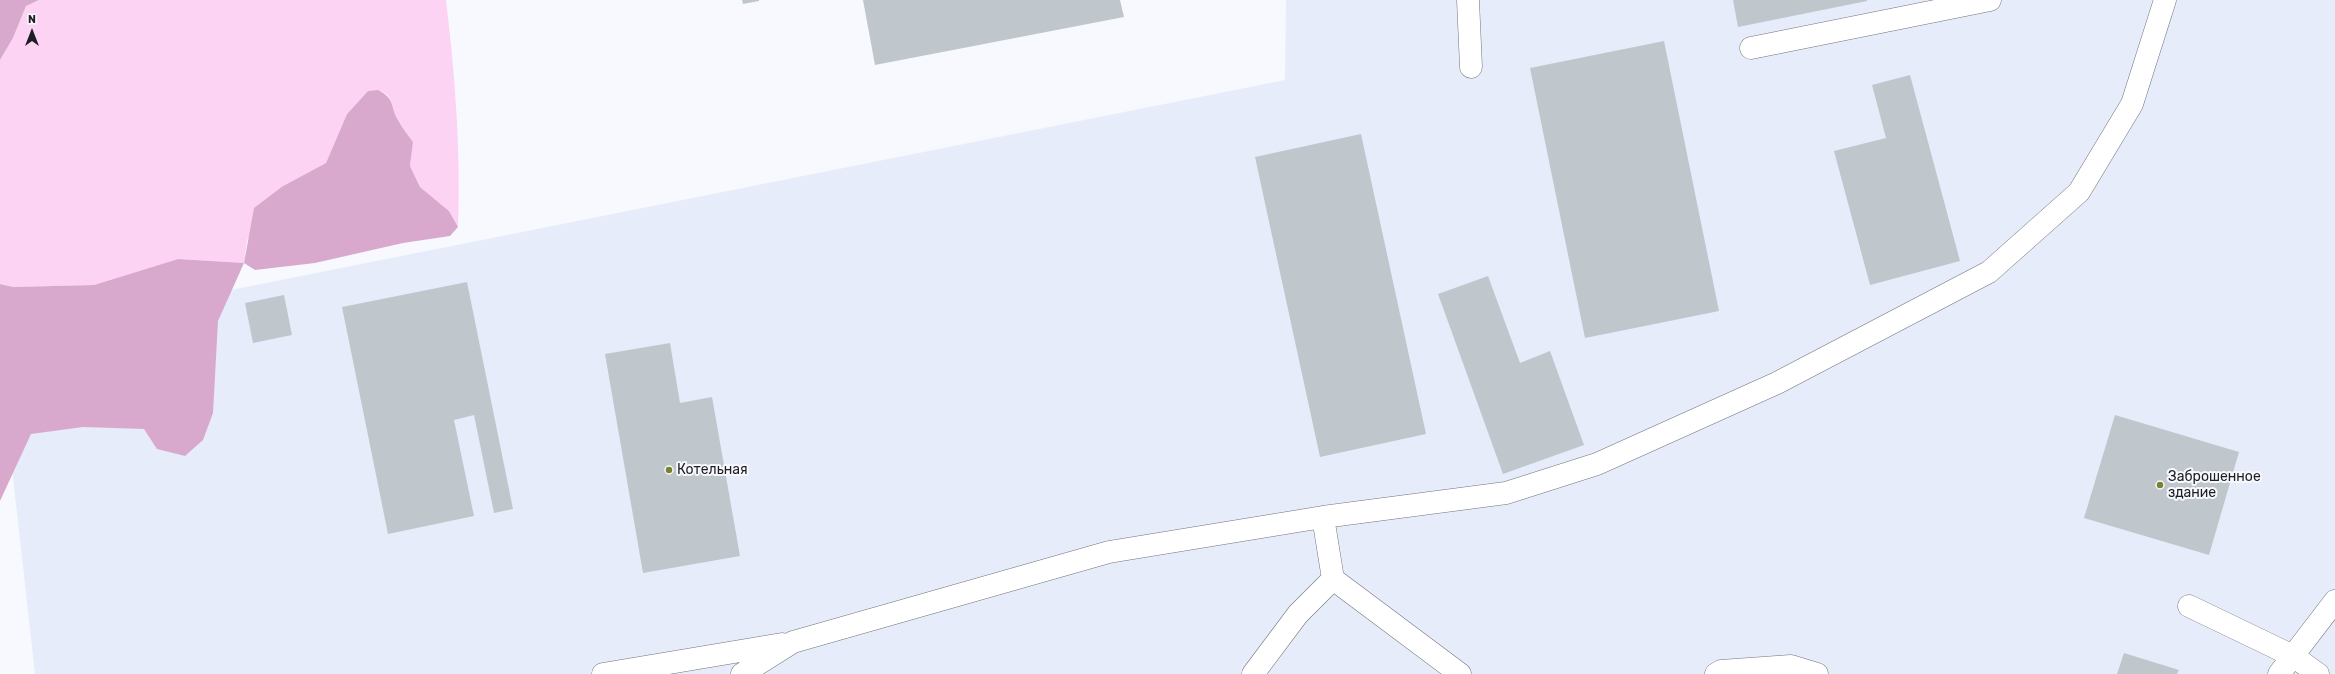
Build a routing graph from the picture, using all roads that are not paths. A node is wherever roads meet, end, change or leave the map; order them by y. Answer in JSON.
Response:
{"nodes":[{"id":1,"x":1468,"y":0,"type":"edge"},
{"id":2,"x":1990,"y":0,"type":"edge"},
{"id":3,"x":2166,"y":0,"type":"edge"},
{"id":4,"x":1750,"y":48,"type":"dead end"},
{"id":5,"x":1471,"y":67,"type":"dead end"},
{"id":6,"x":1323,"y":517,"type":"junction"},
{"id":7,"x":1333,"y":579,"type":"junction"},
{"id":8,"x":2335,"y":601,"type":"edge"},
{"id":9,"x":2189,"y":606,"type":"dead end"},
{"id":10,"x":793,"y":642,"type":"junction"},
{"id":11,"x":2293,"y":656,"type":"junction"},
{"id":12,"x":603,"y":674,"type":"edge"},
{"id":13,"x":742,"y":674,"type":"edge"},
{"id":14,"x":1253,"y":674,"type":"edge"},
{"id":15,"x":1460,"y":674,"type":"edge"},
{"id":16,"x":1716,"y":674,"type":"edge"},
{"id":17,"x":1817,"y":674,"type":"edge"},
{"id":18,"x":2279,"y":674,"type":"edge"},
{"id":19,"x":2318,"y":674,"type":"edge"}],
"edges":[{"from":1,"to":5,"type":"lane"},
{"from":2,"to":4,"type":"lane"},
{"from":3,"to":6,"type":"lane"},
{"from":6,"to":7,"type":"lane"},
{"from":6,"to":10,"type":"lane"},
{"from":7,"to":14,"type":"lane"},
{"from":7,"to":15,"type":"lane"},
{"from":8,"to":11,"type":"lane"},
{"from":9,"to":11,"type":"lane"},
{"from":10,"to":12,"type":"lane"},
{"from":10,"to":13,"type":"lane"},
{"from":11,"to":18,"type":"lane"},
{"from":11,"to":19,"type":"lane"},
{"from":16,"to":17,"type":"lane"}]}
